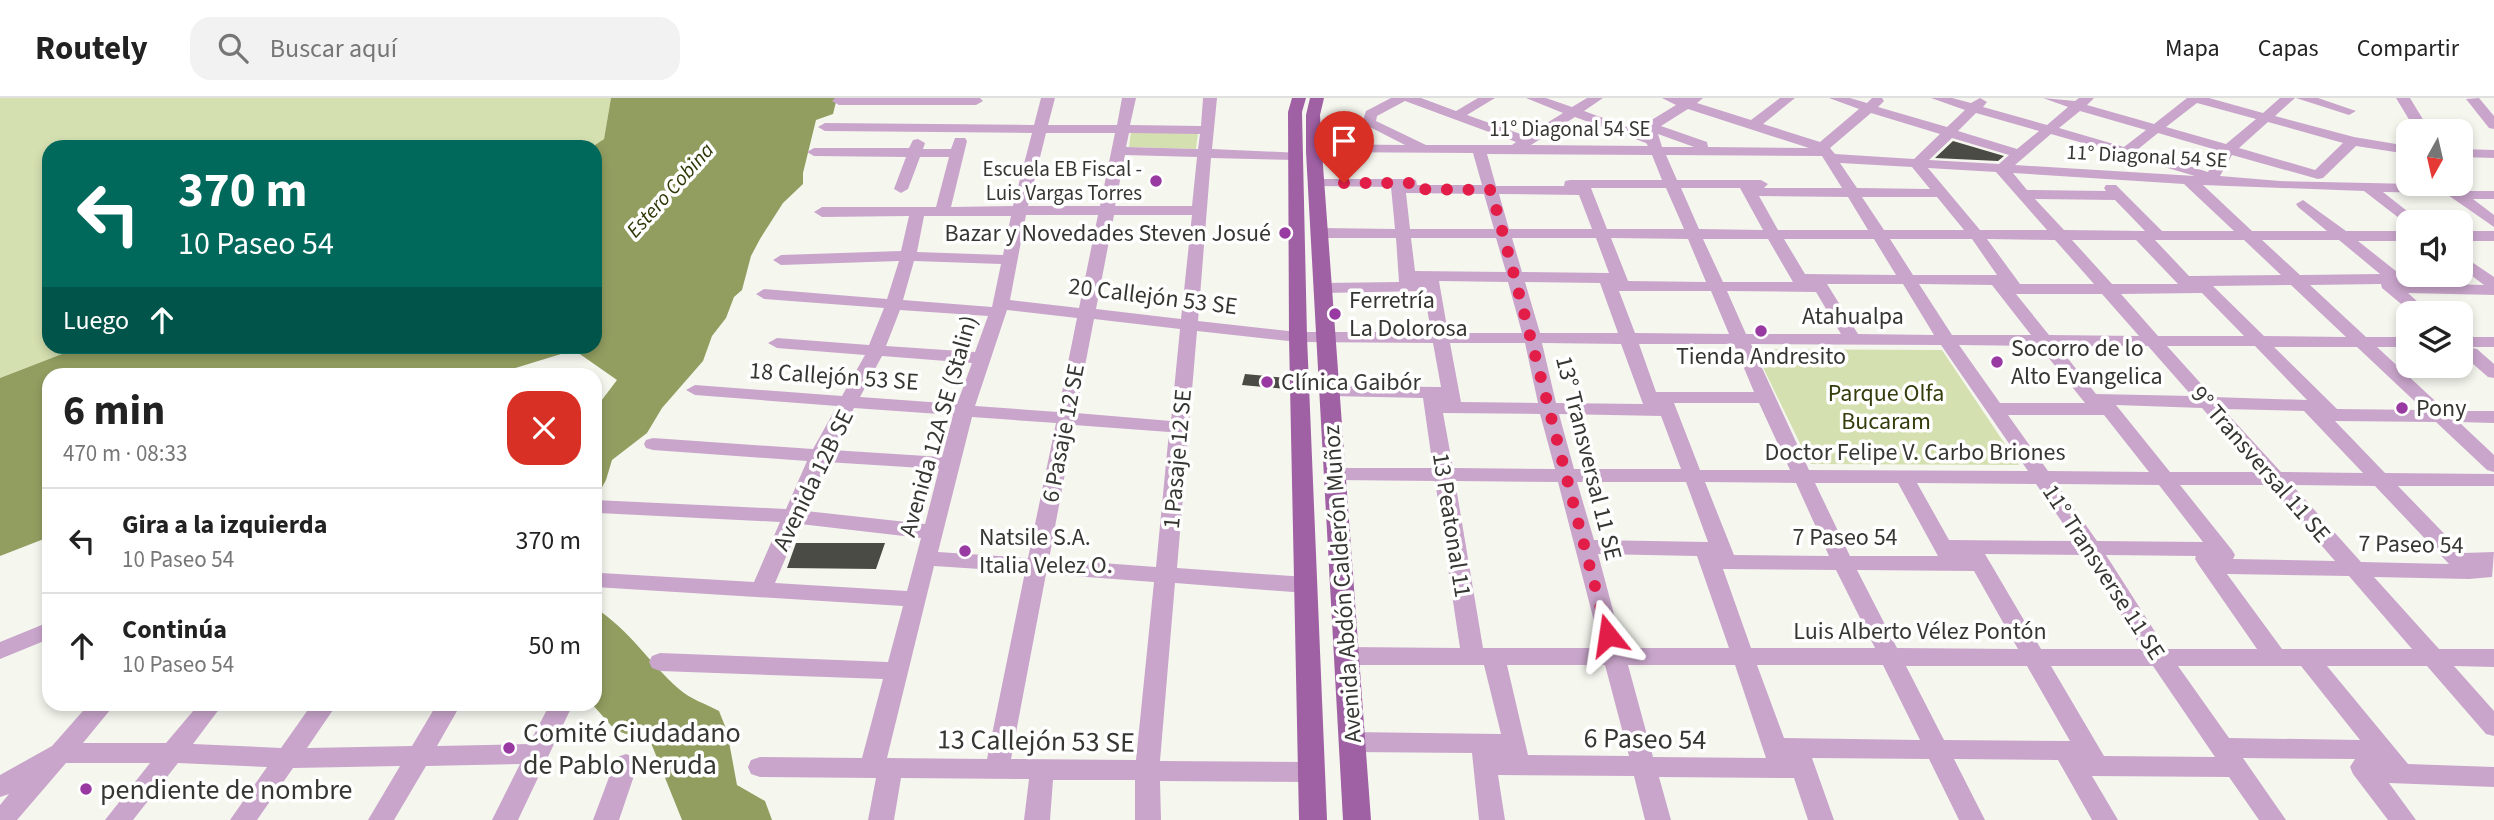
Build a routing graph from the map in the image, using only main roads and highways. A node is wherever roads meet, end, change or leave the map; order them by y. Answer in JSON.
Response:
{"nodes":[{"id":1,"x":1298,"y":98,"type":"edge"},
{"id":2,"x":1317,"y":98,"type":"edge"},
{"id":3,"x":1313,"y":820,"type":"edge"},
{"id":4,"x":1357,"y":820,"type":"edge"}],
"edges":[{"from":1,"to":3,"type":"main road","name":"Avenida Abdón Calderón Muñoz"},
{"from":2,"to":4,"type":"main road","name":"Avenida Abdón Calderón Muñoz"}]}
